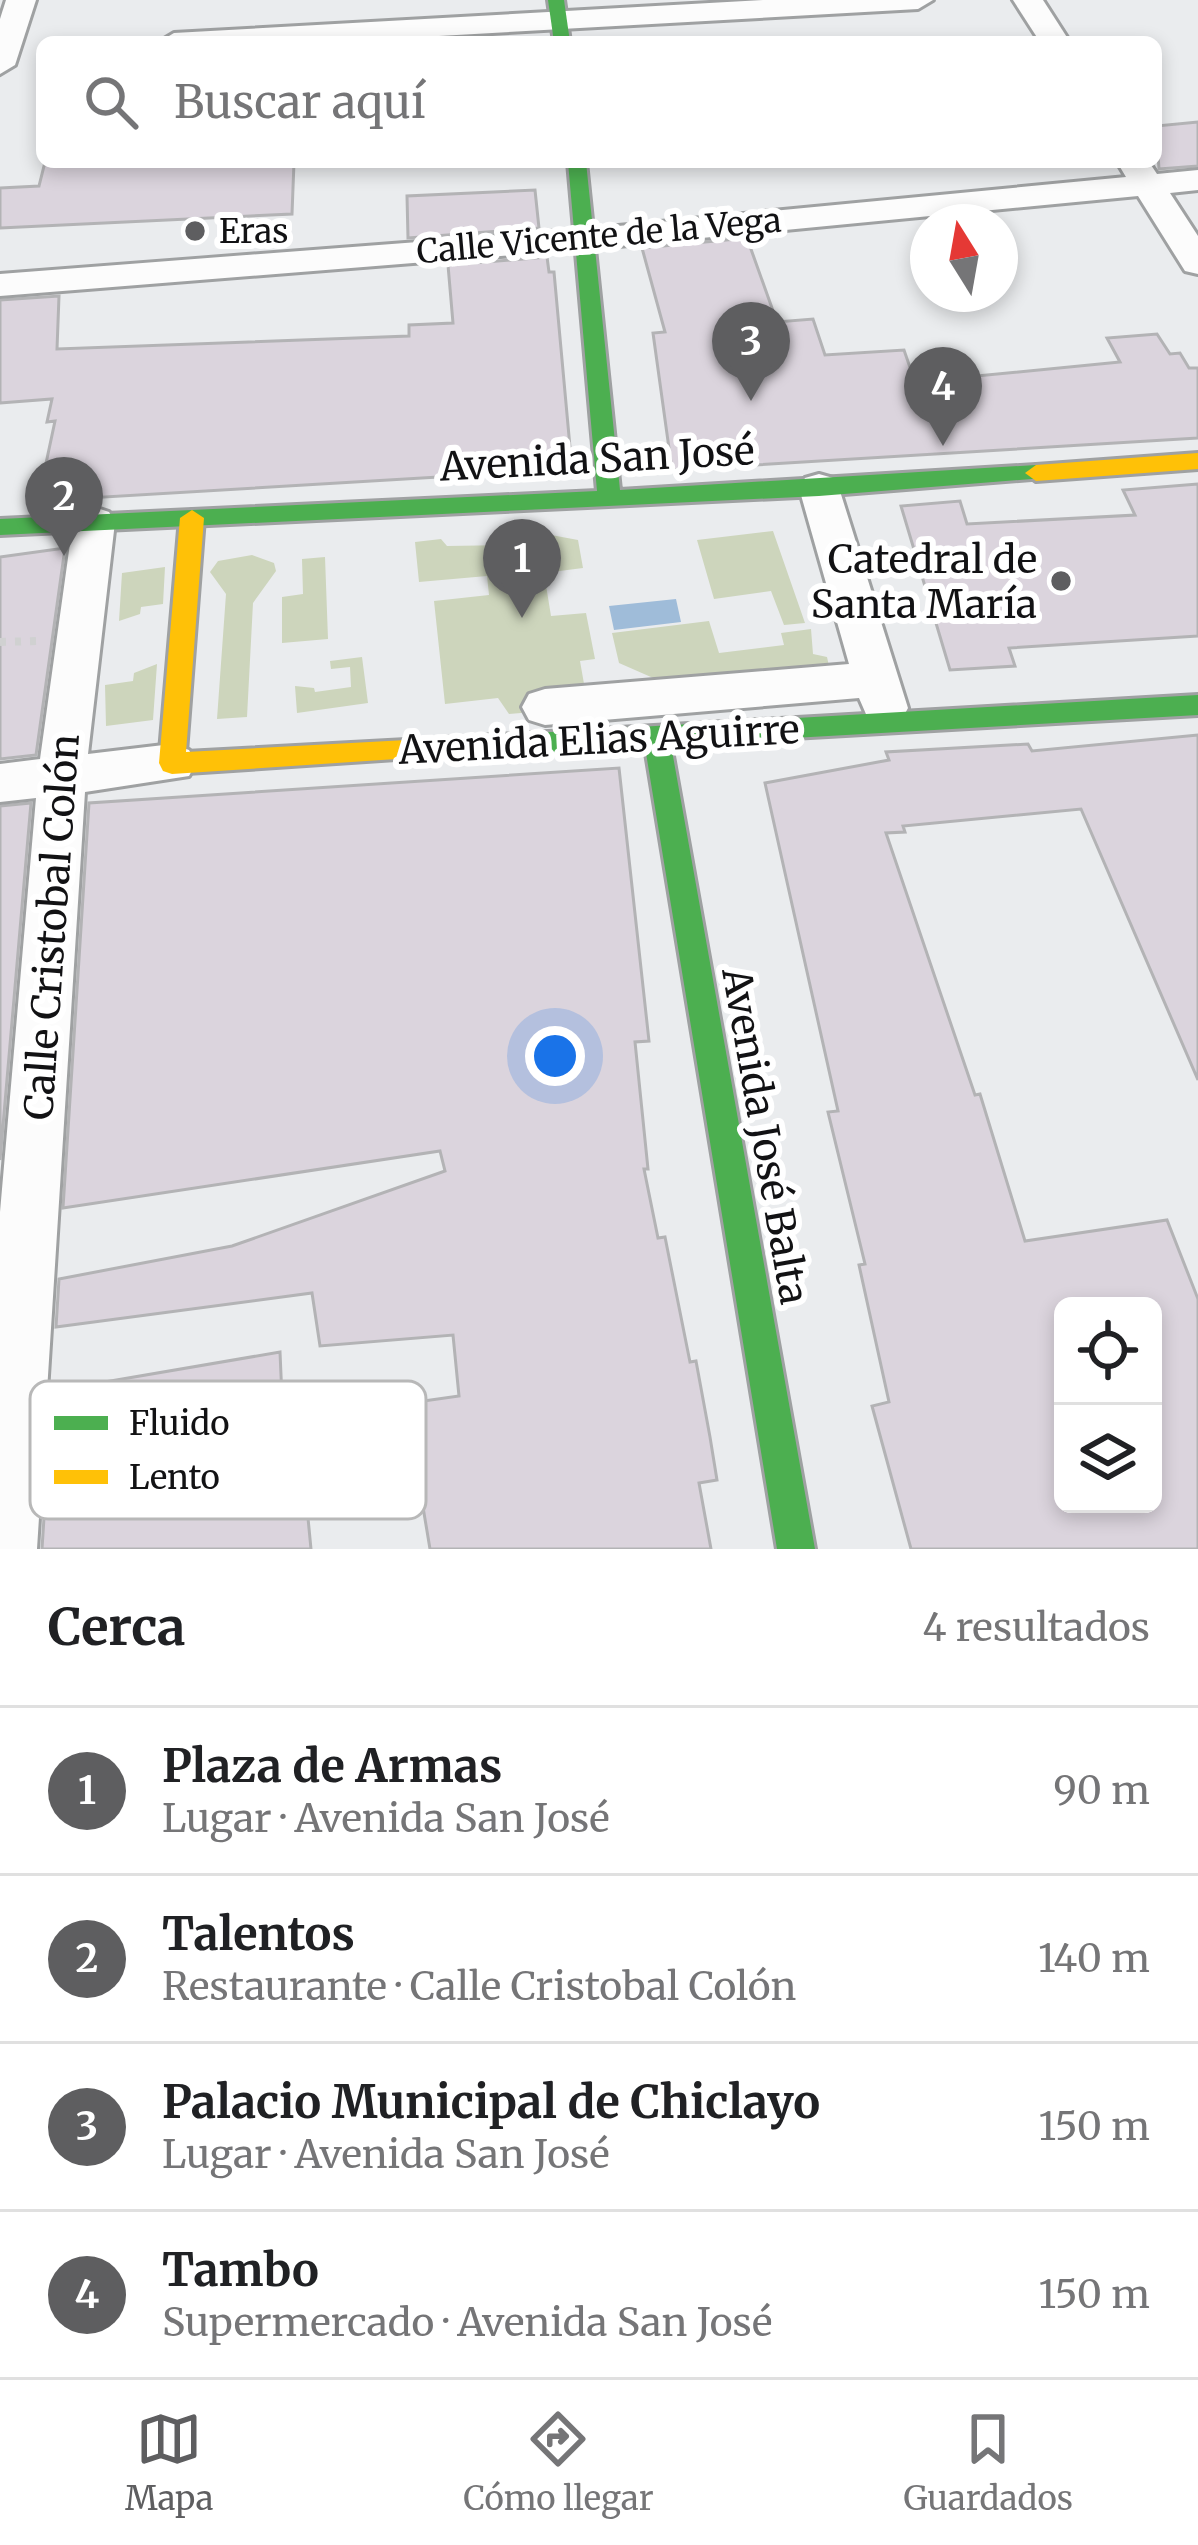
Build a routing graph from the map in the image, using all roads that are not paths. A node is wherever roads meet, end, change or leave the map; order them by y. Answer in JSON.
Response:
{"nodes":[{"id":1,"x":21,"y":0,"type":"edge"},
{"id":2,"x":918,"y":0,"type":"edge"},
{"id":3,"x":1028,"y":0,"type":"edge"},
{"id":4,"x":559,"y":21,"type":"edge"},
{"id":5,"x":284,"y":36,"type":"edge"},
{"id":6,"x":1051,"y":36,"type":"edge"},
{"id":7,"x":36,"y":54,"type":"edge"},
{"id":8,"x":1,"y":59,"type":"edge"},
{"id":9,"x":579,"y":168,"type":"edge"},
{"id":10,"x":1140,"y":174,"type":"edge"},
{"id":11,"x":1198,"y":181,"type":"edge"},
{"id":12,"x":587,"y":239,"type":"junction"},
{"id":13,"x":1198,"y":263,"type":"edge"},
{"id":14,"x":0,"y":285,"type":"edge"},
{"id":15,"x":1198,"y":461,"type":"edge"},
{"id":16,"x":819,"y":488,"type":"junction"},
{"id":17,"x":609,"y":497,"type":"junction"},
{"id":18,"x":191,"y":518,"type":"junction"},
{"id":19,"x":94,"y":522,"type":"junction"},
{"id":20,"x":0,"y":526,"type":"edge"},
{"id":21,"x":857,"y":681,"type":"dead end"},
{"id":22,"x":1198,"y":705,"type":"edge"},
{"id":23,"x":545,"y":707,"type":"dead end"},
{"id":24,"x":889,"y":725,"type":"junction"},
{"id":25,"x":656,"y":736,"type":"junction"},
{"id":26,"x":172,"y":764,"type":"junction"},
{"id":27,"x":63,"y":776,"type":"junction"},
{"id":28,"x":0,"y":782,"type":"edge"},
{"id":29,"x":4,"y":1549,"type":"edge"},
{"id":30,"x":796,"y":1549,"type":"edge"}],
"edges":[{"from":1,"to":8,"type":"street"},
{"from":2,"to":4,"type":"street"},
{"from":3,"to":6,"type":"street"},
{"from":4,"to":5,"type":"street"},
{"from":7,"to":8,"type":"street"},
{"from":9,"to":12,"type":"main road"},
{"from":10,"to":11,"type":"street","name":"Calle Vicente de la Vega"},
{"from":10,"to":12,"type":"street","name":"Calle Vicente de la Vega"},
{"from":10,"to":13,"type":"street"},
{"from":12,"to":14,"type":"street","name":"Calle Vicente de la Vega"},
{"from":12,"to":17,"type":"main road"},
{"from":15,"to":16,"type":"main road","name":"Avenida San José"},
{"from":16,"to":17,"type":"main road","name":"Avenida San José"},
{"from":16,"to":24,"type":"street"},
{"from":17,"to":18,"type":"main road","name":"Avenida San José"},
{"from":18,"to":19,"type":"main road","name":"Avenida San José"},
{"from":18,"to":26,"type":"main road"},
{"from":19,"to":20,"type":"main road","name":"Avenida San José"},
{"from":19,"to":27,"type":"street","name":"Calle Cristobal Colón"},
{"from":21,"to":23,"type":"street"},
{"from":22,"to":24,"type":"main road","name":"Avenida Elias Aguirre"},
{"from":24,"to":25,"type":"main road","name":"Avenida Elias Aguirre"},
{"from":25,"to":26,"type":"main road","name":"Avenida Elias Aguirre"},
{"from":25,"to":30,"type":"main road","name":"Avenida José Balta"},
{"from":26,"to":27,"type":"street","name":"Avenida Elias Aguirre"},
{"from":27,"to":28,"type":"street","name":"Avenida Elias Aguirre"},
{"from":27,"to":29,"type":"street","name":"Calle Cristobal Colón"}]}
